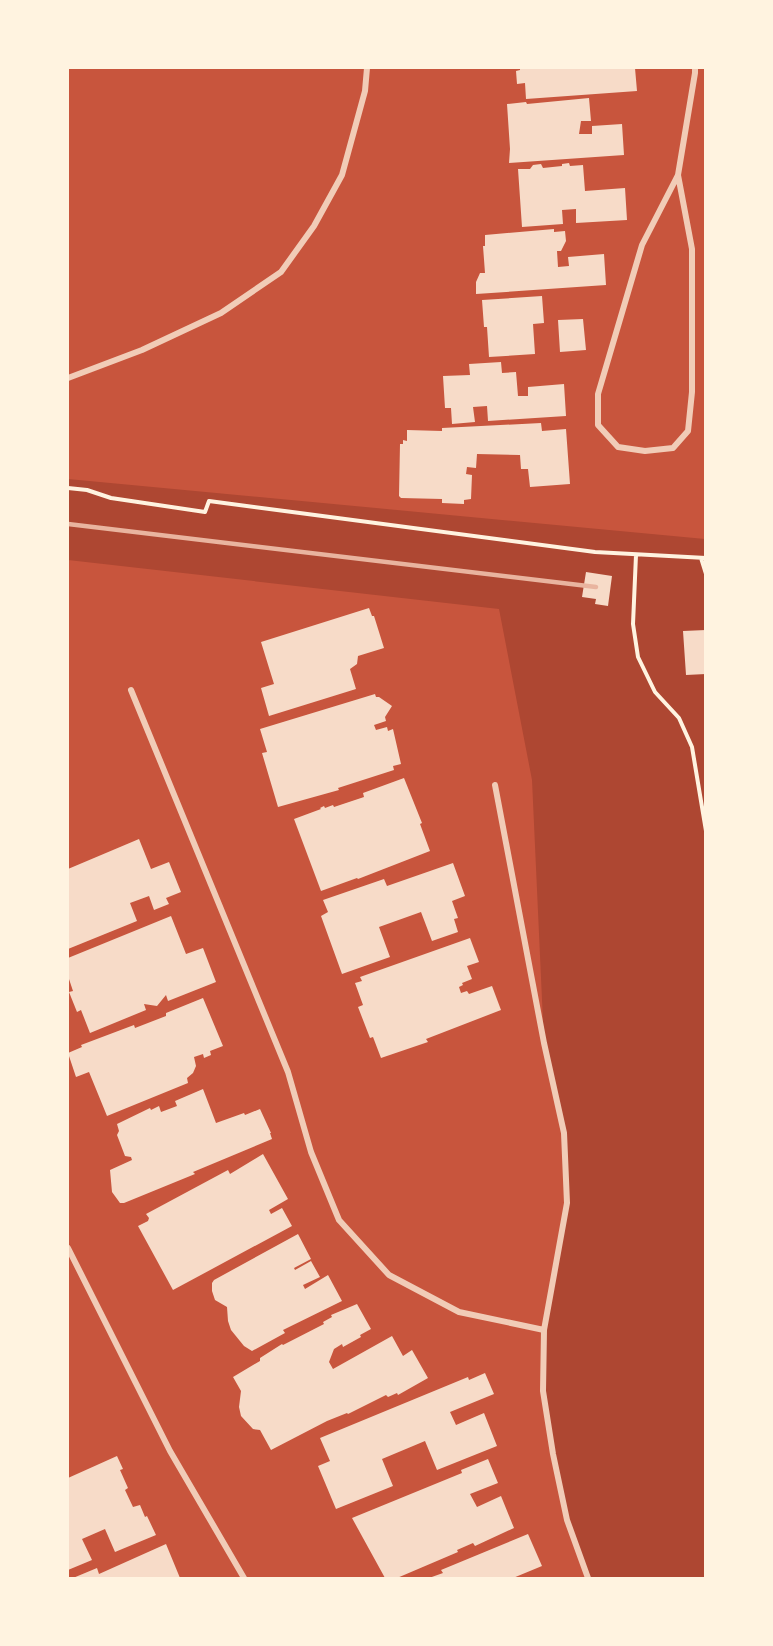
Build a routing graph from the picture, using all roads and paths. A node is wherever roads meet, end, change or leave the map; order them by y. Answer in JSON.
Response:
{"nodes":[{"id":1,"x":367,"y":68,"type":"edge"},
{"id":2,"x":694,"y":68,"type":"edge"},
{"id":3,"x":678,"y":175,"type":"junction"},
{"id":4,"x":68,"y":378,"type":"edge"},
{"id":5,"x":68,"y":488,"type":"edge"},
{"id":6,"x":636,"y":555,"type":"junction"},
{"id":7,"x":703,"y":558,"type":"edge"},
{"id":8,"x":705,"y":574,"type":"edge"},
{"id":9,"x":131,"y":690,"type":"dead end"},
{"id":10,"x":495,"y":785,"type":"dead end"},
{"id":11,"x":705,"y":831,"type":"edge"},
{"id":12,"x":68,"y":1248,"type":"edge"},
{"id":13,"x":544,"y":1330,"type":"junction"},
{"id":14,"x":244,"y":1578,"type":"edge"},
{"id":15,"x":588,"y":1578,"type":"edge"}],
"edges":[{"from":1,"to":4,"type":"street"},
{"from":2,"to":3,"type":"street"},
{"from":3,"to":3,"type":"street"},
{"from":5,"to":6,"type":"path"},
{"from":6,"to":7,"type":"path"},
{"from":6,"to":11,"type":"path"},
{"from":7,"to":8,"type":"path"},
{"from":9,"to":13,"type":"street"},
{"from":10,"to":13,"type":"street"},
{"from":12,"to":14,"type":"street"},
{"from":13,"to":15,"type":"street"}]}
